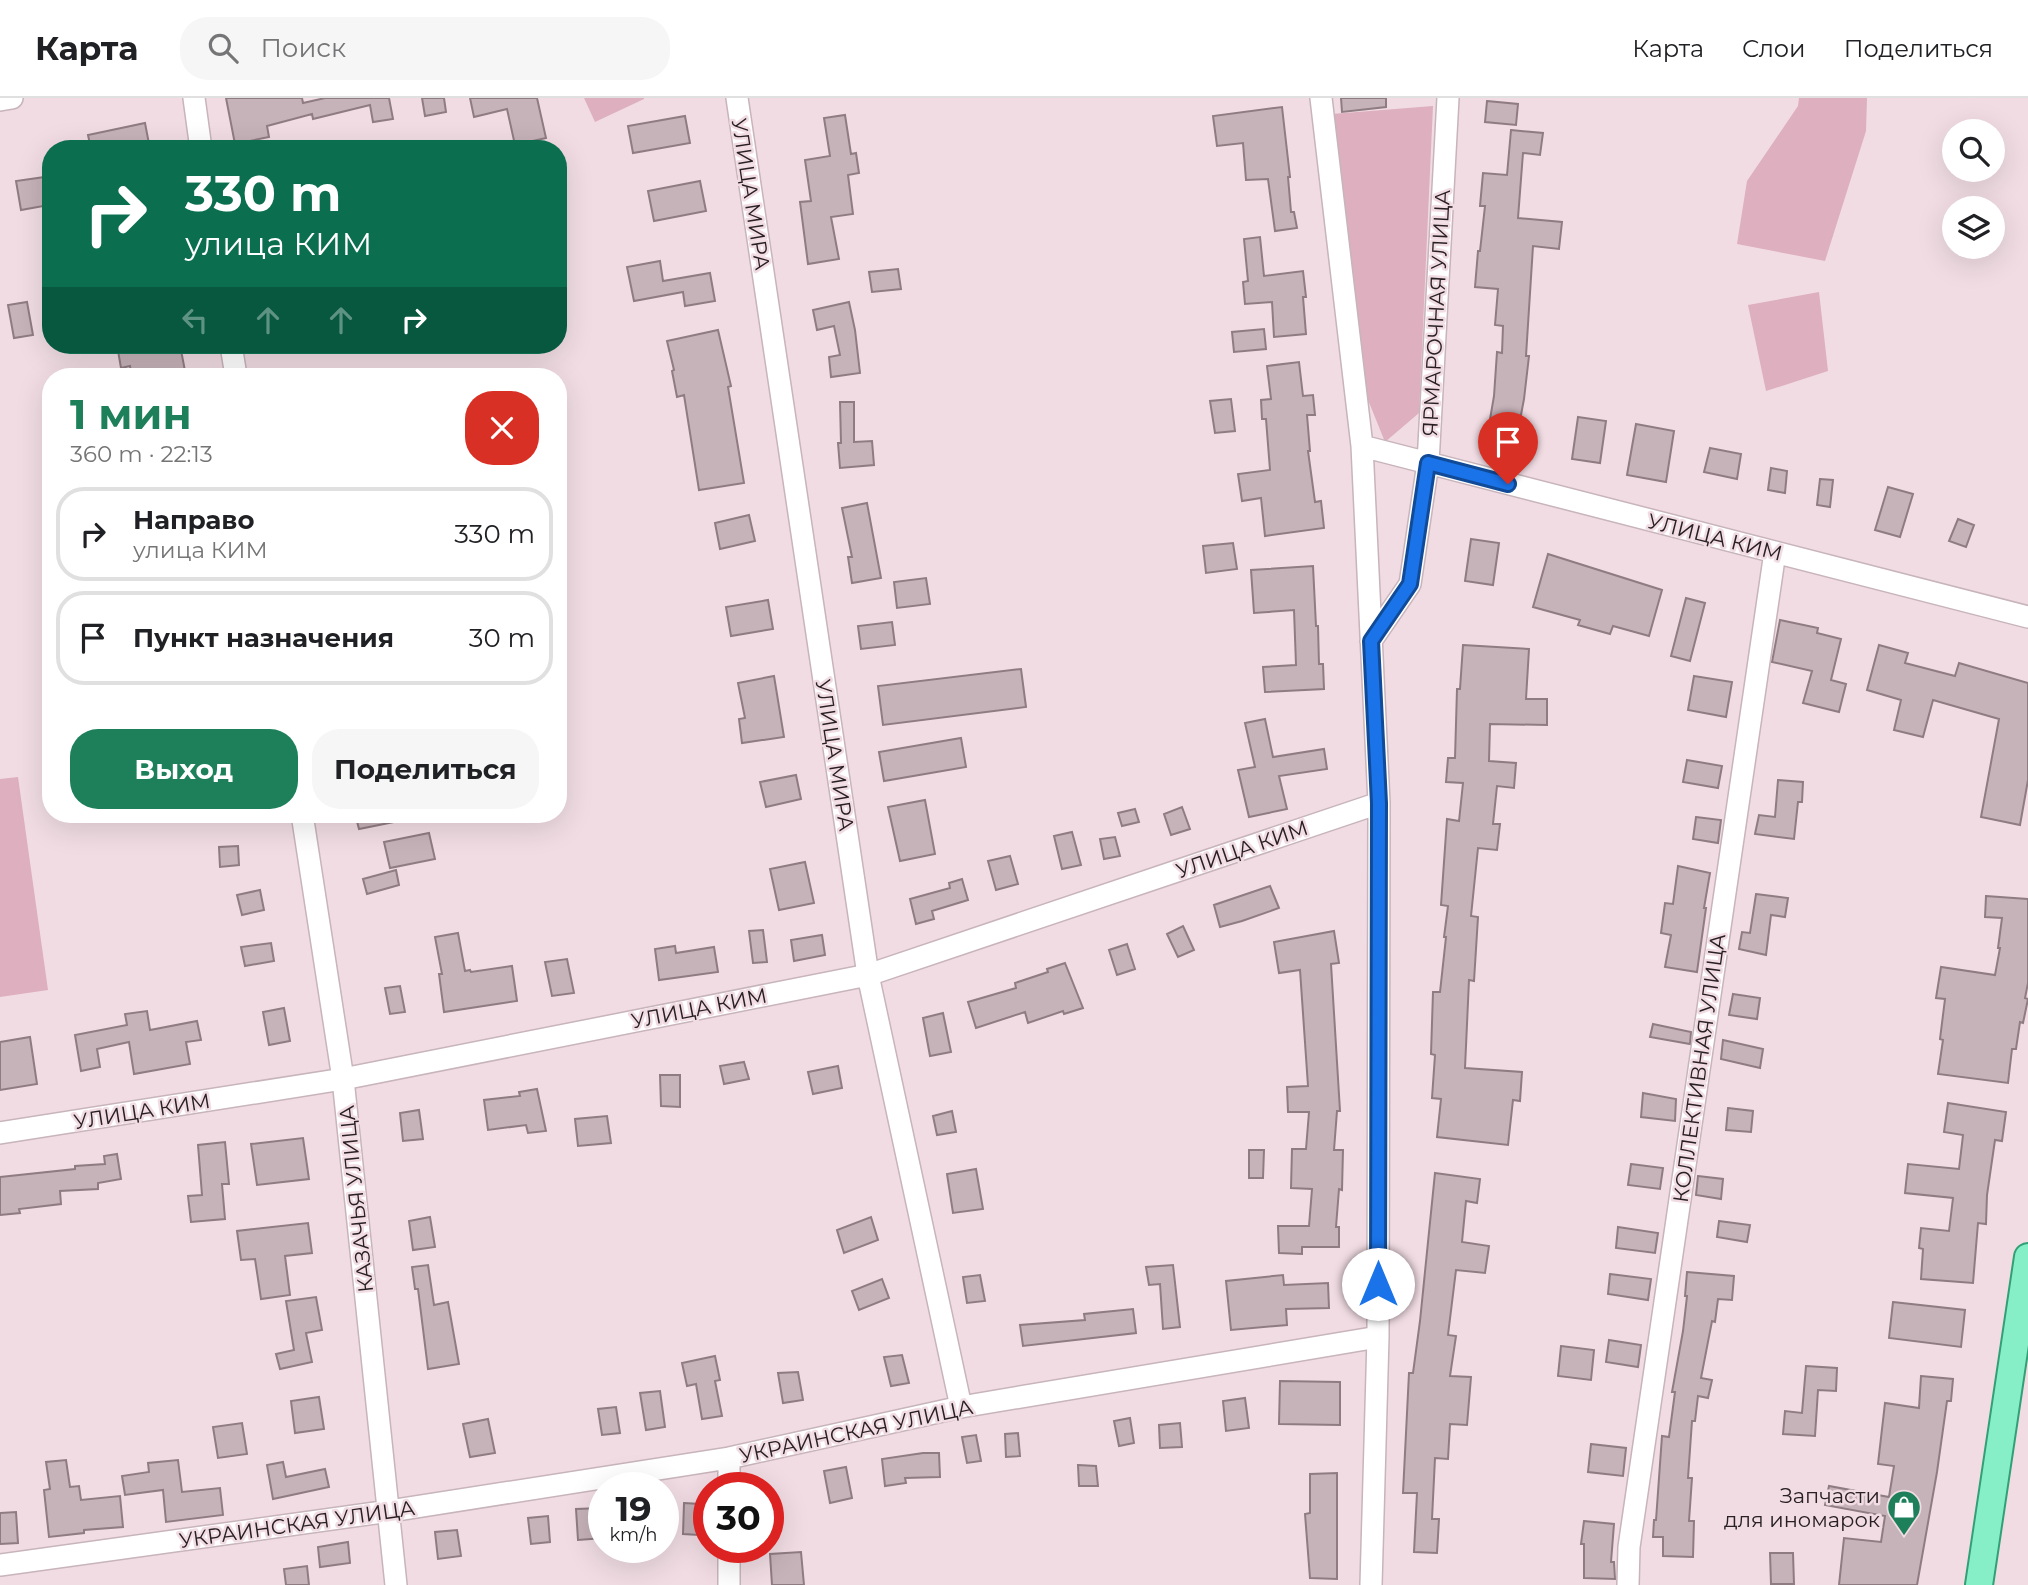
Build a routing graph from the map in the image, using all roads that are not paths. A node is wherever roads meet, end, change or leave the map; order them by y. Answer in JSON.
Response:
{"nodes":[{"id":1,"x":12,"y":98,"type":"edge"},
{"id":2,"x":194,"y":98,"type":"edge"},
{"id":3,"x":737,"y":98,"type":"edge"},
{"id":4,"x":1321,"y":98,"type":"edge"},
{"id":5,"x":1448,"y":98,"type":"edge"},
{"id":6,"x":0,"y":100,"type":"edge"},
{"id":7,"x":200,"y":140,"type":"edge"},
{"id":8,"x":1362,"y":446,"type":"junction"},
{"id":9,"x":1428,"y":463,"type":"junction"},
{"id":10,"x":1775,"y":552,"type":"junction"},
{"id":11,"x":2028,"y":617,"type":"edge"},
{"id":12,"x":1371,"y":641,"type":"junction"},
{"id":13,"x":1379,"y":803,"type":"junction"},
{"id":14,"x":303,"y":823,"type":"edge"},
{"id":15,"x":868,"y":975,"type":"junction"},
{"id":16,"x":342,"y":1079,"type":"junction"},
{"id":17,"x":0,"y":1133,"type":"edge"},
{"id":18,"x":2028,"y":1257,"type":"edge"},
{"id":19,"x":1378,"y":1338,"type":"junction"},
{"id":20,"x":961,"y":1407,"type":"junction"},
{"id":21,"x":729,"y":1458,"type":"junction"},
{"id":22,"x":729,"y":1472,"type":"edge"},
{"id":23,"x":390,"y":1511,"type":"junction"},
{"id":24,"x":729,"y":1563,"type":"edge"},
{"id":25,"x":0,"y":1565,"type":"edge"},
{"id":26,"x":396,"y":1585,"type":"edge"},
{"id":27,"x":729,"y":1585,"type":"edge"},
{"id":28,"x":1371,"y":1585,"type":"edge"},
{"id":29,"x":1628,"y":1585,"type":"edge"},
{"id":30,"x":1979,"y":1585,"type":"edge"}],
"edges":[{"from":1,"to":6,"type":"street"},
{"from":2,"to":7,"type":"street"},
{"from":3,"to":15,"type":"street","name":"УЛИЦА МИРА"},
{"from":4,"to":8,"type":"street"},
{"from":5,"to":9,"type":"street","name":"ЯРМАРОЧНАЯ УЛИЦА"},
{"from":8,"to":9,"type":"street","name":"УЛИЦА КИМ"},
{"from":8,"to":12,"type":"street"},
{"from":9,"to":10,"type":"street","name":"УЛИЦА КИМ"},
{"from":9,"to":12,"type":"street","name":"ЯРМАРОЧНАЯ УЛИЦА"},
{"from":10,"to":11,"type":"street","name":"УЛИЦА КИМ"},
{"from":10,"to":29,"type":"street","name":"КОЛЛЕКТИВНАЯ УЛИЦА"},
{"from":12,"to":13,"type":"street"},
{"from":13,"to":15,"type":"street","name":"УЛИЦА КИМ"},
{"from":13,"to":19,"type":"street"},
{"from":14,"to":16,"type":"street","name":"КАЗАЧЬЯ УЛИЦА"},
{"from":15,"to":16,"type":"street","name":"УЛИЦА КИМ"},
{"from":15,"to":20,"type":"street","name":"УЛИЦА МИРА"},
{"from":16,"to":17,"type":"street","name":"УЛИЦА КИМ"},
{"from":16,"to":23,"type":"street","name":"КАЗАЧЬЯ УЛИЦА"},
{"from":18,"to":30,"type":"main road"},
{"from":19,"to":20,"type":"street","name":"УКРАИНСКАЯ УЛИЦА"},
{"from":19,"to":28,"type":"street"},
{"from":20,"to":21,"type":"street","name":"УКРАИНСКАЯ УЛИЦА"},
{"from":21,"to":22,"type":"street"},
{"from":21,"to":23,"type":"street","name":"УКРАИНСКАЯ УЛИЦА"},
{"from":23,"to":25,"type":"street","name":"УКРАИНСКАЯ УЛИЦА"},
{"from":23,"to":26,"type":"street","name":"КАЗАЧЬЯ УЛИЦА"},
{"from":24,"to":27,"type":"street"}]}
